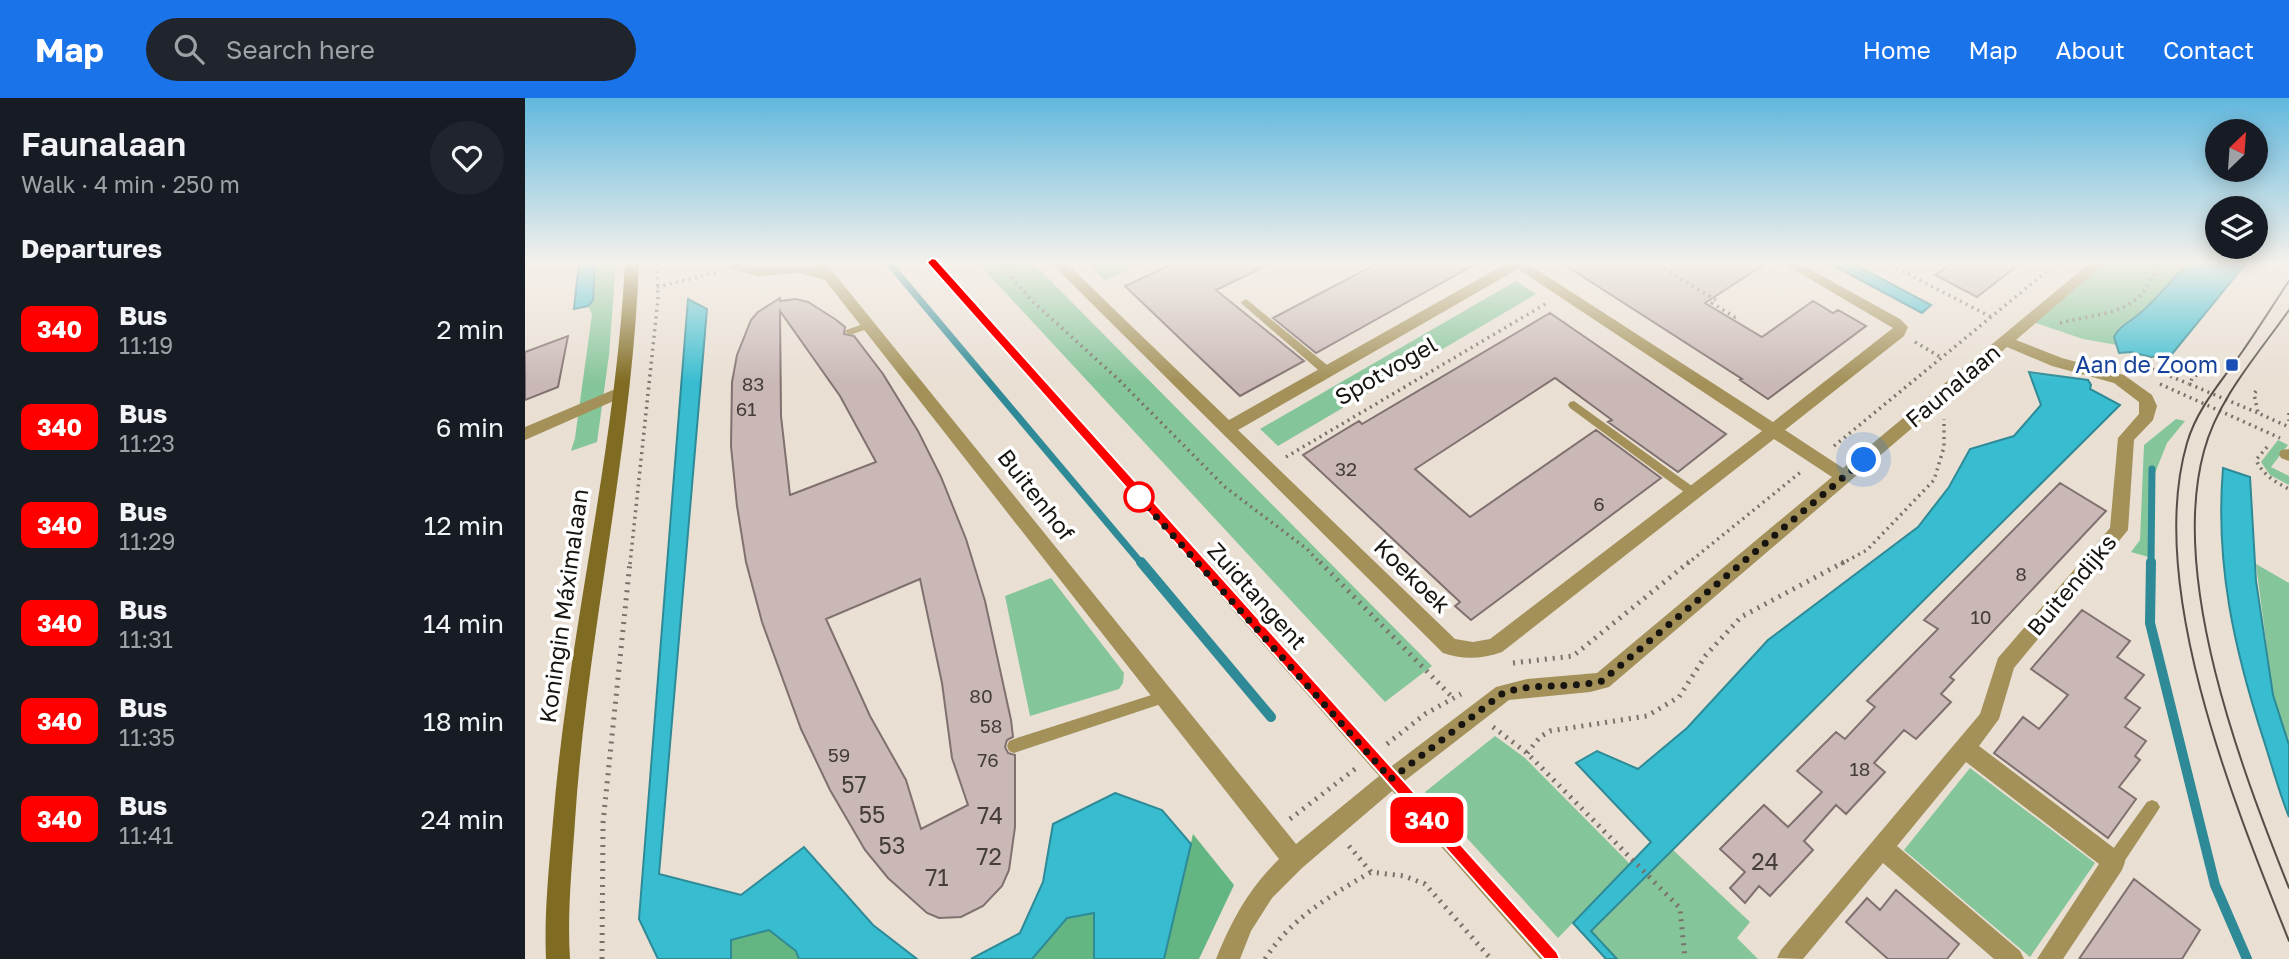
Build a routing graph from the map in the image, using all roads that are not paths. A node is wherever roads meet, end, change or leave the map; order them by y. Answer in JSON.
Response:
{"nodes":[{"id":1,"x":630,"y":302,"type":"edge"},
{"id":2,"x":851,"y":302,"type":"edge"},
{"id":3,"x":968,"y":302,"type":"edge"},
{"id":4,"x":1098,"y":302,"type":"edge"},
{"id":5,"x":1246,"y":302,"type":"dead end"},
{"id":6,"x":1449,"y":302,"type":"edge"},
{"id":7,"x":1579,"y":302,"type":"edge"},
{"id":8,"x":1860,"y":302,"type":"edge"},
{"id":9,"x":2052,"y":302,"type":"edge"},
{"id":10,"x":869,"y":325,"type":"junction"},
{"id":11,"x":850,"y":332,"type":"dead end"},
{"id":12,"x":2006,"y":341,"type":"junction"},
{"id":13,"x":1328,"y":372,"type":"junction"},
{"id":14,"x":620,"y":392,"type":"junction"},
{"id":15,"x":1574,"y":405,"type":"dead end"},
{"id":16,"x":1228,"y":428,"type":"junction"},
{"id":17,"x":1773,"y":430,"type":"junction"},
{"id":18,"x":525,"y":434,"type":"edge"},
{"id":19,"x":1844,"y":477,"type":"junction"},
{"id":20,"x":1692,"y":492,"type":"junction"},
{"id":21,"x":1164,"y":697,"type":"junction"},
{"id":22,"x":1014,"y":746,"type":"dead end"},
{"id":23,"x":1965,"y":748,"type":"junction"},
{"id":24,"x":1391,"y":779,"type":"junction"},
{"id":25,"x":2153,"y":807,"type":"dead end"},
{"id":26,"x":1881,"y":848,"type":"junction"},
{"id":27,"x":1294,"y":860,"type":"junction"},
{"id":28,"x":2114,"y":862,"type":"junction"},
{"id":29,"x":1789,"y":958,"type":"edge"},
{"id":30,"x":558,"y":959,"type":"edge"},
{"id":31,"x":1228,"y":959,"type":"edge"},
{"id":32,"x":1551,"y":959,"type":"edge"},
{"id":33,"x":2012,"y":959,"type":"edge"},
{"id":34,"x":2049,"y":959,"type":"edge"}],
"edges":[{"from":1,"to":14,"type":"main road","name":"Koningin Máximalaan"},
{"from":2,"to":10,"type":"street","name":"Buitenhof"},
{"from":3,"to":24,"type":"lane","name":"Zuidtangent"},
{"from":4,"to":16,"type":"street","name":"Koekoek"},
{"from":5,"to":13,"type":"lane"},
{"from":6,"to":13,"type":"street","name":"Spotvogel"},
{"from":7,"to":17,"type":"street"},
{"from":8,"to":17,"type":"street","name":"Koekoek"},
{"from":9,"to":12,"type":"street","name":"Faunalaan"},
{"from":10,"to":11,"type":"lane"},
{"from":10,"to":21,"type":"street","name":"Buitenhof"},
{"from":12,"to":19,"type":"street","name":"Faunalaan"},
{"from":12,"to":23,"type":"street","name":"Buitendijks"},
{"from":13,"to":16,"type":"street","name":"Spotvogel"},
{"from":14,"to":18,"type":"street"},
{"from":14,"to":30,"type":"main road","name":"Koningin Máximalaan"},
{"from":15,"to":20,"type":"lane"},
{"from":16,"to":20,"type":"street","name":"Koekoek"},
{"from":17,"to":19,"type":"street"},
{"from":17,"to":20,"type":"street","name":"Koekoek"},
{"from":19,"to":24,"type":"street","name":"Faunalaan"},
{"from":21,"to":22,"type":"lane"},
{"from":21,"to":27,"type":"street","name":"Buitenhof"},
{"from":23,"to":26,"type":"street","name":"Buitendijks"},
{"from":23,"to":28,"type":"street"},
{"from":24,"to":27,"type":"street","name":"Faunalaan"},
{"from":24,"to":32,"type":"lane","name":"Zuidtangent"},
{"from":25,"to":28,"type":"lane"},
{"from":26,"to":29,"type":"street","name":"Buitendijks"},
{"from":26,"to":33,"type":"street"},
{"from":27,"to":31,"type":"street","name":"Faunalaan"},
{"from":28,"to":34,"type":"street"}]}
